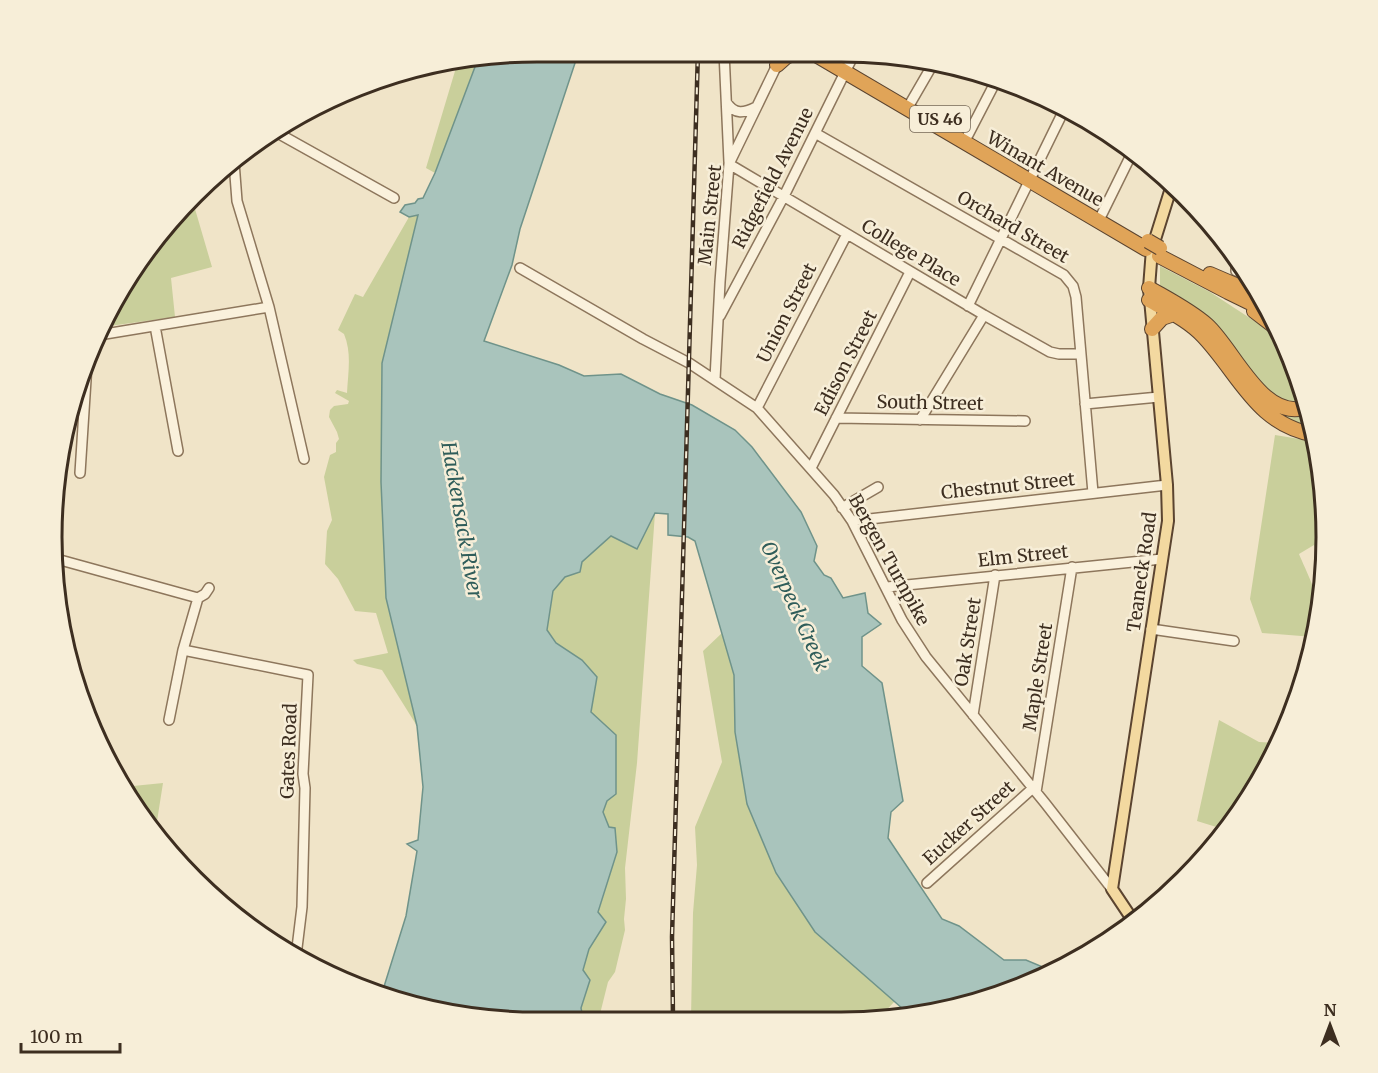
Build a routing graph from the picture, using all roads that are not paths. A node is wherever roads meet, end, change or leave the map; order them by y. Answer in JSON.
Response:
{"nodes":[{"id":1,"x":725,"y":62,"type":"edge"},
{"id":2,"x":777,"y":62,"type":"edge"},
{"id":3,"x":833,"y":62,"type":"edge"},
{"id":4,"x":838,"y":62,"type":"edge"},
{"id":5,"x":849,"y":62,"type":"edge"},
{"id":6,"x":846,"y":68,"type":"junction"},
{"id":7,"x":929,"y":70,"type":"edge"},
{"id":8,"x":993,"y":87,"type":"edge"},
{"id":9,"x":911,"y":102,"type":"junction"},
{"id":10,"x":727,"y":103,"type":"junction"},
{"id":11,"x":756,"y":107,"type":"junction"},
{"id":12,"x":1061,"y":115,"type":"edge"},
{"id":13,"x":815,"y":133,"type":"junction"},
{"id":14,"x":285,"y":134,"type":"edge"},
{"id":15,"x":283,"y":135,"type":"edge"},
{"id":16,"x":968,"y":135,"type":"junction"},
{"id":17,"x":290,"y":139,"type":"junction"},
{"id":18,"x":1130,"y":159,"type":"edge"},
{"id":19,"x":729,"y":164,"type":"junction"},
{"id":20,"x":235,"y":170,"type":"edge"},
{"id":21,"x":1031,"y":177,"type":"junction"},
{"id":22,"x":1170,"y":194,"type":"edge"},
{"id":23,"x":783,"y":196,"type":"junction"},
{"id":24,"x":394,"y":198,"type":"dead end"},
{"id":25,"x":1104,"y":220,"type":"junction"},
{"id":26,"x":847,"y":234,"type":"junction"},
{"id":27,"x":1000,"y":239,"type":"junction"},
{"id":28,"x":520,"y":268,"type":"dead end"},
{"id":29,"x":910,"y":272,"type":"junction"},
{"id":30,"x":738,"y":280,"type":"junction"},
{"id":31,"x":720,"y":282,"type":"junction"},
{"id":32,"x":1234,"y":290,"type":"junction"},
{"id":33,"x":1247,"y":291,"type":"edge"},
{"id":34,"x":1249,"y":293,"type":"edge"},
{"id":35,"x":1149,"y":294,"type":"junction"},
{"id":36,"x":1256,"y":304,"type":"edge"},
{"id":37,"x":968,"y":306,"type":"junction"},
{"id":38,"x":269,"y":307,"type":"junction"},
{"id":39,"x":1174,"y":314,"type":"junction"},
{"id":40,"x":984,"y":315,"type":"junction"},
{"id":41,"x":1262,"y":315,"type":"edge"},
{"id":42,"x":719,"y":318,"type":"junction"},
{"id":43,"x":155,"y":326,"type":"junction"},
{"id":44,"x":1152,"y":328,"type":"junction"},
{"id":45,"x":107,"y":334,"type":"edge"},
{"id":46,"x":1081,"y":354,"type":"junction"},
{"id":47,"x":715,"y":379,"type":"junction"},
{"id":48,"x":85,"y":390,"type":"edge"},
{"id":49,"x":1159,"y":397,"type":"junction"},
{"id":50,"x":1085,"y":404,"type":"junction"},
{"id":51,"x":757,"y":408,"type":"junction"},
{"id":52,"x":1298,"y":409,"type":"edge"},
{"id":53,"x":836,"y":418,"type":"junction"},
{"id":54,"x":921,"y":420,"type":"junction"},
{"id":55,"x":1024,"y":421,"type":"dead end"},
{"id":56,"x":1304,"y":431,"type":"edge"},
{"id":57,"x":178,"y":451,"type":"dead end"},
{"id":58,"x":304,"y":459,"type":"dead end"},
{"id":59,"x":811,"y":468,"type":"junction"},
{"id":60,"x":80,"y":472,"type":"dead end"},
{"id":61,"x":1167,"y":485,"type":"junction"},
{"id":62,"x":878,"y":487,"type":"dead end"},
{"id":63,"x":1093,"y":493,"type":"junction"},
{"id":64,"x":842,"y":508,"type":"junction"},
{"id":65,"x":852,"y":521,"type":"junction"},
{"id":66,"x":1162,"y":559,"type":"junction"},
{"id":67,"x":63,"y":561,"type":"edge"},
{"id":68,"x":1072,"y":567,"type":"junction"},
{"id":69,"x":996,"y":575,"type":"junction"},
{"id":70,"x":887,"y":587,"type":"junction"},
{"id":71,"x":209,"y":588,"type":"dead end"},
{"id":72,"x":198,"y":598,"type":"junction"},
{"id":73,"x":1151,"y":629,"type":"junction"},
{"id":74,"x":1234,"y":641,"type":"dead end"},
{"id":75,"x":183,"y":650,"type":"junction"},
{"id":76,"x":973,"y":715,"type":"junction"},
{"id":77,"x":169,"y":720,"type":"dead end"},
{"id":78,"x":1035,"y":790,"type":"junction"},
{"id":79,"x":927,"y":883,"type":"dead end"},
{"id":80,"x":1112,"y":889,"type":"junction"},
{"id":81,"x":1129,"y":914,"type":"edge"},
{"id":82,"x":297,"y":947,"type":"edge"}],
"edges":[{"from":1,"to":10,"type":"street"},
{"from":2,"to":11,"type":"street","name":"Main Street"},
{"from":3,"to":6,"type":"highway","name":"Winant Avenue","number":"US 46"},
{"from":4,"to":6,"type":"highway","name":"Winant Avenue","number":"US 46"},
{"from":5,"to":6,"type":"street","name":"Ridgefield Avenue"},
{"from":6,"to":9,"type":"highway","name":"Winant Avenue","number":"US 46"},
{"from":6,"to":13,"type":"street","name":"Ridgefield Avenue"},
{"from":6,"to":21,"type":"highway","name":"Winant Avenue","number":"US 46"},
{"from":7,"to":9,"type":"street"},
{"from":8,"to":16,"type":"street"},
{"from":9,"to":16,"type":"highway","name":"Winant Avenue","number":"US 46"},
{"from":10,"to":11,"type":"street"},
{"from":10,"to":19,"type":"street"},
{"from":11,"to":19,"type":"street","name":"Main Street"},
{"from":12,"to":21,"type":"street"},
{"from":13,"to":23,"type":"street","name":"Ridgefield Avenue"},
{"from":13,"to":27,"type":"street","name":"Orchard Street"},
{"from":14,"to":17,"type":"street"},
{"from":15,"to":17,"type":"street"},
{"from":16,"to":21,"type":"highway","name":"Winant Avenue","number":"US 46"},
{"from":17,"to":24,"type":"street"},
{"from":18,"to":25,"type":"street"},
{"from":19,"to":23,"type":"street","name":"College Place"},
{"from":19,"to":31,"type":"street","name":"Main Street"},
{"from":20,"to":38,"type":"street"},
{"from":21,"to":25,"type":"highway","name":"Winant Avenue","number":"US 46"},
{"from":21,"to":27,"type":"street"},
{"from":22,"to":35,"type":"main road","name":"Teaneck Road"},
{"from":23,"to":26,"type":"street","name":"College Place"},
{"from":23,"to":30,"type":"street","name":"Ridgefield Avenue"},
{"from":25,"to":32,"type":"highway","number":"US 46"},
{"from":26,"to":29,"type":"street","name":"College Place"},
{"from":26,"to":51,"type":"street","name":"Union Street"},
{"from":27,"to":37,"type":"street"},
{"from":27,"to":46,"type":"street","name":"Orchard Street"},
{"from":28,"to":47,"type":"street","name":"Bergen Turnpike"},
{"from":29,"to":37,"type":"street","name":"College Place"},
{"from":29,"to":53,"type":"street","name":"Edison Street"},
{"from":30,"to":31,"type":"street"},
{"from":30,"to":42,"type":"street","name":"Ridgefield Avenue"},
{"from":31,"to":42,"type":"street","name":"Main Street"},
{"from":32,"to":33,"type":"highway"},
{"from":32,"to":34,"type":"highway","number":"US 46"},
{"from":32,"to":36,"type":"highway","number":"US 46"},
{"from":32,"to":41,"type":"highway"},
{"from":35,"to":39,"type":"highway"},
{"from":35,"to":44,"type":"main road","name":"Teaneck Road"},
{"from":35,"to":52,"type":"highway"},
{"from":37,"to":40,"type":"street","name":"College Place"},
{"from":38,"to":43,"type":"street"},
{"from":38,"to":58,"type":"street"},
{"from":39,"to":44,"type":"highway"},
{"from":39,"to":56,"type":"highway"},
{"from":40,"to":46,"type":"street","name":"College Place"},
{"from":40,"to":54,"type":"street"},
{"from":42,"to":47,"type":"street","name":"Main Street"},
{"from":43,"to":45,"type":"street"},
{"from":43,"to":57,"type":"street"},
{"from":44,"to":49,"type":"main road","name":"Teaneck Road"},
{"from":46,"to":50,"type":"street","name":"Orchard Street"},
{"from":47,"to":51,"type":"street","name":"Bergen Turnpike"},
{"from":48,"to":60,"type":"street"},
{"from":49,"to":50,"type":"street"},
{"from":49,"to":61,"type":"main road","name":"Teaneck Road"},
{"from":50,"to":63,"type":"street","name":"Orchard Street"},
{"from":51,"to":59,"type":"street","name":"Bergen Turnpike"},
{"from":53,"to":54,"type":"street","name":"South Street"},
{"from":53,"to":59,"type":"street","name":"Edison Street"},
{"from":54,"to":55,"type":"street","name":"South Street"},
{"from":59,"to":64,"type":"street","name":"Bergen Turnpike"},
{"from":61,"to":63,"type":"street","name":"Chestnut Street"},
{"from":61,"to":66,"type":"main road","name":"Teaneck Road"},
{"from":62,"to":64,"type":"street"},
{"from":63,"to":65,"type":"street","name":"Chestnut Street"},
{"from":64,"to":65,"type":"street","name":"Bergen Turnpike"},
{"from":65,"to":70,"type":"street","name":"Bergen Turnpike"},
{"from":66,"to":68,"type":"street","name":"Elm Street"},
{"from":66,"to":73,"type":"main road","name":"Teaneck Road"},
{"from":67,"to":72,"type":"street"},
{"from":68,"to":69,"type":"street","name":"Elm Street"},
{"from":68,"to":78,"type":"street","name":"Maple Street"},
{"from":69,"to":70,"type":"street","name":"Elm Street"},
{"from":69,"to":76,"type":"street","name":"Oak Street"},
{"from":70,"to":76,"type":"street","name":"Bergen Turnpike"},
{"from":71,"to":72,"type":"street"},
{"from":72,"to":75,"type":"street"},
{"from":73,"to":74,"type":"street"},
{"from":73,"to":80,"type":"main road","name":"Teaneck Road"},
{"from":75,"to":77,"type":"street"},
{"from":75,"to":82,"type":"street","name":"Gates Road"},
{"from":76,"to":78,"type":"street","name":"Bergen Turnpike"},
{"from":78,"to":79,"type":"street","name":"Eucker Street"},
{"from":78,"to":80,"type":"street","name":"Bergen Turnpike"},
{"from":80,"to":81,"type":"main road","name":"Bergen Turnpike"}]}
